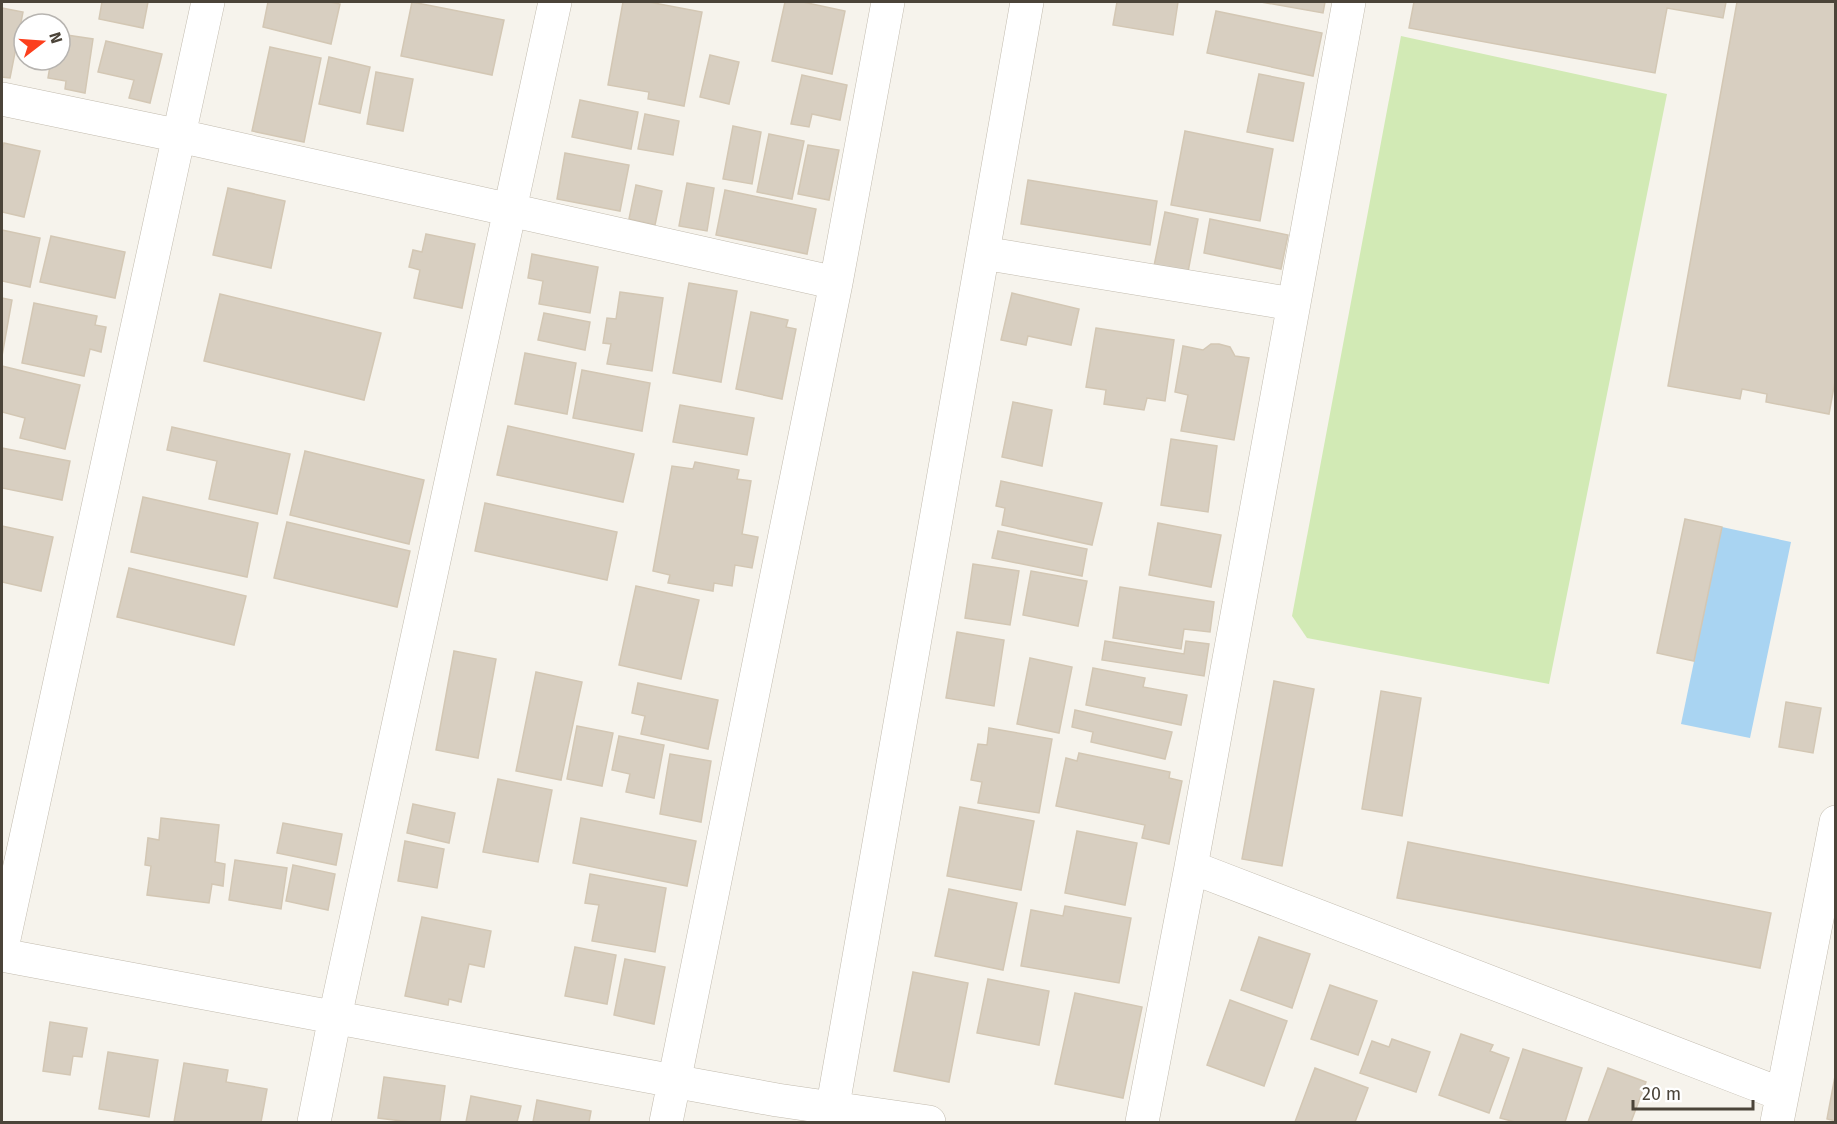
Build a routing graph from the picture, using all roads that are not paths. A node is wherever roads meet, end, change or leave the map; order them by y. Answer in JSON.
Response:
{"nodes":[{"id":1,"x":208,"y":2,"type":"edge"},
{"id":2,"x":555,"y":2,"type":"edge"},
{"id":3,"x":888,"y":2,"type":"edge"},
{"id":4,"x":1027,"y":2,"type":"edge"},
{"id":5,"x":1349,"y":2,"type":"edge"},
{"id":6,"x":2,"y":99,"type":"edge"},
{"id":7,"x":180,"y":136,"type":"junction"},
{"id":8,"x":510,"y":210,"type":"junction"},
{"id":9,"x":983,"y":253,"type":"junction"},
{"id":10,"x":836,"y":283,"type":"junction"},
{"id":11,"x":1293,"y":304,"type":"junction"},
{"id":12,"x":1836,"y":822,"type":"edge"},
{"id":13,"x":1191,"y":867,"type":"junction"},
{"id":14,"x":2,"y":948,"type":"edge"},
{"id":15,"x":2,"y":955,"type":"edge"},
{"id":16,"x":335,"y":1017,"type":"junction"},
{"id":17,"x":684,"y":1083,"type":"junction"},
{"id":18,"x":1779,"y":1108,"type":"edge"},
{"id":19,"x":831,"y":1115,"type":"edge"},
{"id":20,"x":314,"y":1122,"type":"edge"},
{"id":21,"x":666,"y":1122,"type":"edge"},
{"id":22,"x":930,"y":1122,"type":"edge"},
{"id":23,"x":1142,"y":1122,"type":"edge"}],
"edges":[{"from":1,"to":7,"type":"street"},
{"from":2,"to":8,"type":"street"},
{"from":3,"to":10,"type":"street"},
{"from":4,"to":9,"type":"street"},
{"from":5,"to":11,"type":"street"},
{"from":6,"to":7,"type":"street"},
{"from":7,"to":8,"type":"street"},
{"from":7,"to":14,"type":"street"},
{"from":8,"to":10,"type":"street"},
{"from":8,"to":16,"type":"street"},
{"from":9,"to":11,"type":"street"},
{"from":9,"to":19,"type":"street"},
{"from":10,"to":17,"type":"street"},
{"from":11,"to":13,"type":"street"},
{"from":12,"to":18,"type":"street"},
{"from":13,"to":18,"type":"street"},
{"from":13,"to":23,"type":"street"},
{"from":15,"to":16,"type":"street"},
{"from":16,"to":17,"type":"street"},
{"from":16,"to":20,"type":"street"},
{"from":17,"to":19,"type":"street"},
{"from":17,"to":21,"type":"street"},
{"from":19,"to":22,"type":"street"}]}
